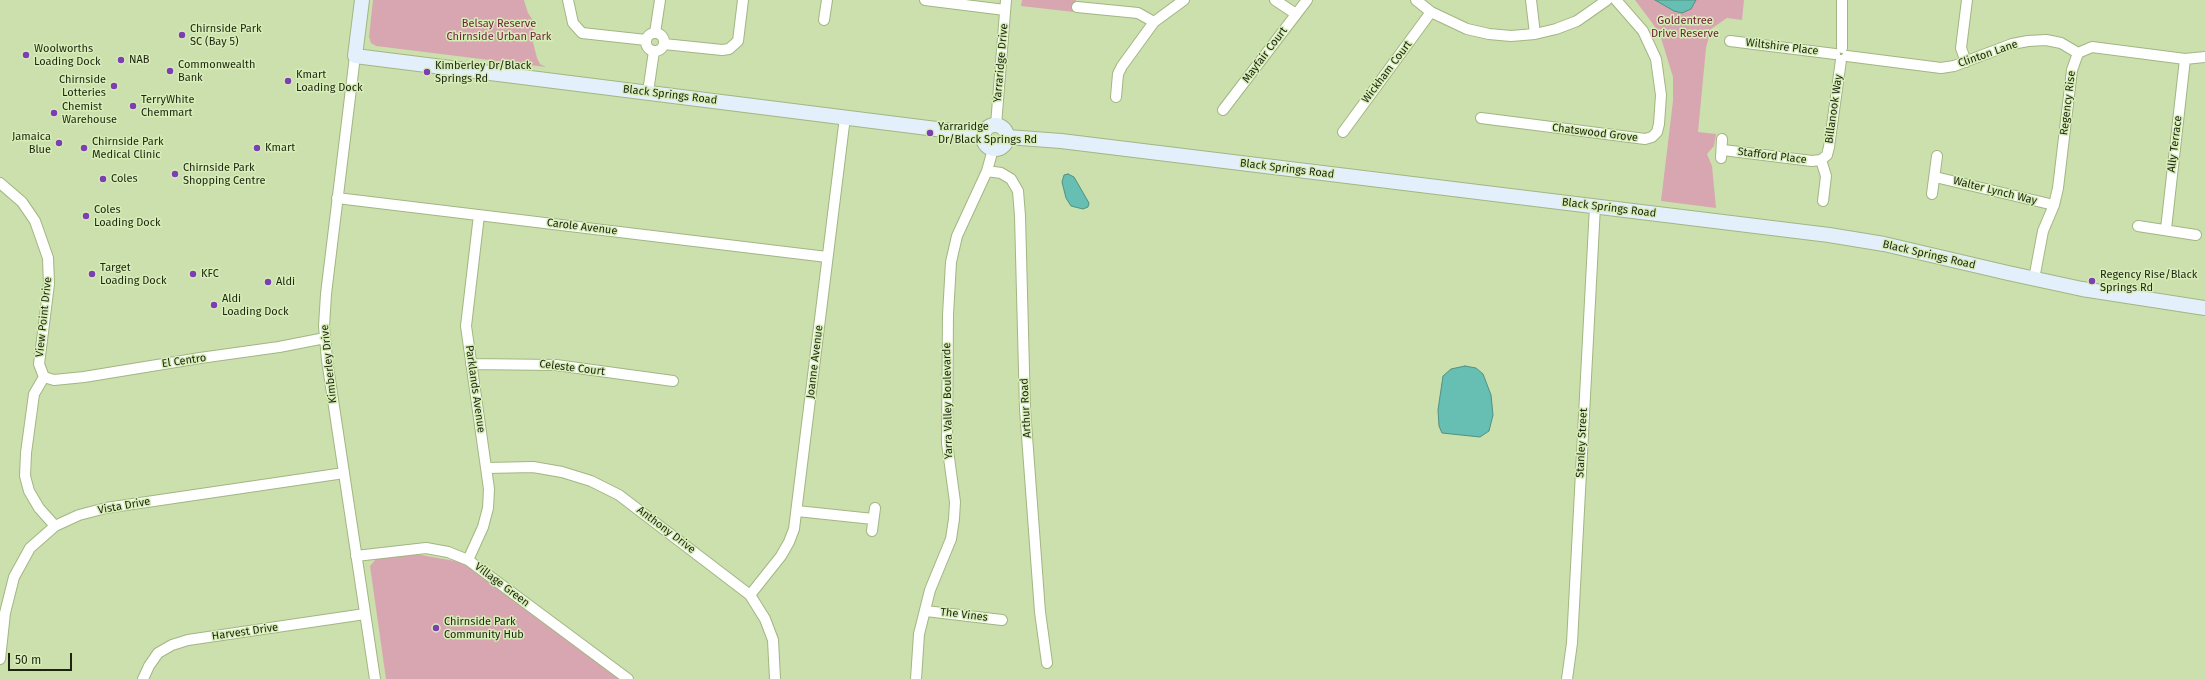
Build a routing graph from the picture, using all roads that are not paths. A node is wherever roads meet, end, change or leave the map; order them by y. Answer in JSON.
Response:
{"nodes":[{"id":1,"x":362,"y":0,"type":"edge"},
{"id":2,"x":568,"y":0,"type":"edge"},
{"id":3,"x":743,"y":0,"type":"edge"},
{"id":4,"x":827,"y":0,"type":"edge"},
{"id":5,"x":925,"y":0,"type":"edge"},
{"id":6,"x":1184,"y":0,"type":"edge"},
{"id":7,"x":1275,"y":0,"type":"edge"},
{"id":8,"x":1307,"y":0,"type":"edge"},
{"id":9,"x":1416,"y":0,"type":"edge"},
{"id":10,"x":1531,"y":0,"type":"edge"},
{"id":11,"x":1607,"y":0,"type":"edge"},
{"id":12,"x":1616,"y":0,"type":"edge"},
{"id":13,"x":1842,"y":0,"type":"edge"},
{"id":14,"x":1967,"y":0,"type":"edge"},
{"id":15,"x":658,"y":3,"type":"edge"},
{"id":16,"x":1006,"y":5,"type":"edge"},
{"id":17,"x":1077,"y":7,"type":"dead end"},
{"id":18,"x":1431,"y":12,"type":"junction"},
{"id":19,"x":1296,"y":14,"type":"junction"},
{"id":20,"x":824,"y":20,"type":"dead end"},
{"id":21,"x":1154,"y":22,"type":"junction"},
{"id":22,"x":655,"y":33,"type":"junction"},
{"id":23,"x":1536,"y":34,"type":"junction"},
{"id":24,"x":646,"y":40,"type":"junction"},
{"id":25,"x":1730,"y":41,"type":"dead end"},
{"id":26,"x":664,"y":44,"type":"junction"},
{"id":27,"x":654,"y":51,"type":"junction"},
{"id":28,"x":2078,"y":53,"type":"junction"},
{"id":29,"x":1841,"y":55,"type":"junction"},
{"id":30,"x":355,"y":56,"type":"junction"},
{"id":31,"x":2205,"y":57,"type":"edge"},
{"id":32,"x":2185,"y":59,"type":"junction"},
{"id":33,"x":1966,"y":62,"type":"junction"},
{"id":34,"x":648,"y":92,"type":"junction"},
{"id":35,"x":1116,"y":97,"type":"dead end"},
{"id":36,"x":1223,"y":110,"type":"dead end"},
{"id":37,"x":845,"y":116,"type":"junction"},
{"id":38,"x":1481,"y":118,"type":"dead end"},
{"id":39,"x":996,"y":125,"type":"junction"},
{"id":40,"x":1342,"y":132,"type":"dead end"},
{"id":41,"x":984,"y":135,"type":"junction"},
{"id":42,"x":1007,"y":137,"type":"junction"},
{"id":43,"x":1722,"y":139,"type":"dead end"},
{"id":44,"x":993,"y":149,"type":"junction"},
{"id":45,"x":1937,"y":156,"type":"dead end"},
{"id":46,"x":1821,"y":160,"type":"junction"},
{"id":47,"x":988,"y":171,"type":"junction"},
{"id":48,"x":1935,"y":177,"type":"junction"},
{"id":49,"x":0,"y":183,"type":"edge"},
{"id":50,"x":1932,"y":194,"type":"dead end"},
{"id":51,"x":337,"y":198,"type":"junction"},
{"id":52,"x":1823,"y":201,"type":"dead end"},
{"id":53,"x":2054,"y":205,"type":"junction"},
{"id":54,"x":1594,"y":206,"type":"junction"},
{"id":55,"x":479,"y":215,"type":"junction"},
{"id":56,"x":2138,"y":226,"type":"dead end"},
{"id":57,"x":2166,"y":230,"type":"junction"},
{"id":58,"x":2196,"y":235,"type":"dead end"},
{"id":59,"x":827,"y":257,"type":"junction"},
{"id":60,"x":2034,"y":279,"type":"junction"},
{"id":61,"x":2205,"y":308,"type":"edge"},
{"id":62,"x":325,"y":338,"type":"junction"},
{"id":63,"x":471,"y":364,"type":"junction"},
{"id":64,"x":44,"y":377,"type":"junction"},
{"id":65,"x":673,"y":381,"type":"dead end"},
{"id":66,"x":487,"y":468,"type":"junction"},
{"id":67,"x":344,"y":474,"type":"junction"},
{"id":68,"x":875,"y":508,"type":"dead end"},
{"id":69,"x":797,"y":511,"type":"junction"},
{"id":70,"x":873,"y":519,"type":"junction"},
{"id":71,"x":55,"y":526,"type":"junction"},
{"id":72,"x":872,"y":531,"type":"dead end"},
{"id":73,"x":356,"y":556,"type":"junction"},
{"id":74,"x":468,"y":560,"type":"junction"},
{"id":75,"x":750,"y":595,"type":"junction"},
{"id":76,"x":926,"y":610,"type":"junction"},
{"id":77,"x":2,"y":613,"type":"edge"},
{"id":78,"x":365,"y":614,"type":"junction"},
{"id":79,"x":1002,"y":620,"type":"dead end"},
{"id":80,"x":0,"y":659,"type":"edge"},
{"id":81,"x":1047,"y":663,"type":"dead end"},
{"id":82,"x":142,"y":679,"type":"edge"},
{"id":83,"x":375,"y":679,"type":"edge"},
{"id":84,"x":628,"y":679,"type":"edge"},
{"id":85,"x":775,"y":679,"type":"edge"},
{"id":86,"x":916,"y":679,"type":"edge"},
{"id":87,"x":1567,"y":679,"type":"edge"}],
"edges":[{"from":1,"to":30,"type":"main road","name":"Kimberley Drive"},
{"from":2,"to":24,"type":"street"},
{"from":3,"to":26,"type":"street"},
{"from":4,"to":20,"type":"street"},
{"from":5,"to":16,"type":"street"},
{"from":6,"to":21,"type":"street"},
{"from":7,"to":19,"type":"street"},
{"from":8,"to":19,"type":"street","name":"Mayfair Court"},
{"from":9,"to":18,"type":"street"},
{"from":10,"to":23,"type":"street"},
{"from":11,"to":23,"type":"street"},
{"from":12,"to":38,"type":"street","name":"Chatswood Grove"},
{"from":13,"to":29,"type":"street","name":"Billanook Way"},
{"from":14,"to":33,"type":"street"},
{"from":15,"to":22,"type":"street"},
{"from":16,"to":39,"type":"street","name":"Yarraridge Drive"},
{"from":17,"to":21,"type":"street"},
{"from":18,"to":23,"type":"street"},
{"from":18,"to":40,"type":"street","name":"Wickham Court"},
{"from":19,"to":36,"type":"street","name":"Mayfair Court"},
{"from":21,"to":35,"type":"street"},
{"from":22,"to":24,"type":"street"},
{"from":22,"to":26,"type":"street"},
{"from":24,"to":27,"type":"street"},
{"from":25,"to":29,"type":"street","name":"Wiltshire Place"},
{"from":26,"to":27,"type":"street"},
{"from":27,"to":34,"type":"street"},
{"from":28,"to":32,"type":"street"},
{"from":28,"to":33,"type":"street","name":"Clinton Lane"},
{"from":28,"to":53,"type":"street","name":"Regency Rise"},
{"from":29,"to":33,"type":"street","name":"Clinton Lane"},
{"from":29,"to":46,"type":"street","name":"Billanook Way"},
{"from":30,"to":34,"type":"main road","name":"Black Springs Road"},
{"from":30,"to":51,"type":"street","name":"Kimberley Drive"},
{"from":31,"to":32,"type":"street"},
{"from":32,"to":57,"type":"street","name":"Ally Terrace"},
{"from":34,"to":37,"type":"main road","name":"Black Springs Road"},
{"from":37,"to":41,"type":"main road","name":"Black Springs Road"},
{"from":37,"to":59,"type":"street","name":"Joanne Avenue"},
{"from":39,"to":41,"type":"main road"},
{"from":39,"to":42,"type":"main road"},
{"from":41,"to":44,"type":"main road"},
{"from":42,"to":44,"type":"main road"},
{"from":42,"to":54,"type":"main road","name":"Black Springs Road"},
{"from":43,"to":46,"type":"street","name":"Stafford Place"},
{"from":44,"to":47,"type":"street","name":"Yarra Valley Boulevarde"},
{"from":45,"to":48,"type":"street"},
{"from":46,"to":52,"type":"street"},
{"from":47,"to":76,"type":"street","name":"Yarra Valley Boulevarde"},
{"from":47,"to":81,"type":"street","name":"Arthur Road"},
{"from":48,"to":50,"type":"street"},
{"from":48,"to":53,"type":"street","name":"Walter Lynch Way"},
{"from":49,"to":64,"type":"street","name":"View Point Drive"},
{"from":51,"to":55,"type":"street","name":"Carole Avenue"},
{"from":51,"to":62,"type":"street","name":"Kimberley Drive"},
{"from":53,"to":60,"type":"street","name":"Regency Rise"},
{"from":54,"to":60,"type":"main road","name":"Black Springs Road"},
{"from":54,"to":87,"type":"street","name":"Stanley Street"},
{"from":55,"to":59,"type":"street","name":"Carole Avenue"},
{"from":55,"to":63,"type":"street","name":"Parklands Avenue"},
{"from":56,"to":57,"type":"street"},
{"from":57,"to":58,"type":"street"},
{"from":59,"to":69,"type":"street","name":"Joanne Avenue"},
{"from":60,"to":61,"type":"main road","name":"Black Springs Road"},
{"from":62,"to":64,"type":"street","name":"El Centro"},
{"from":62,"to":67,"type":"street","name":"Kimberley Drive"},
{"from":63,"to":65,"type":"street","name":"Celeste Court"},
{"from":63,"to":66,"type":"street","name":"Parklands Avenue"},
{"from":64,"to":71,"type":"street"},
{"from":66,"to":74,"type":"street","name":"Parklands Avenue"},
{"from":66,"to":75,"type":"street","name":"Anthony Drive"},
{"from":67,"to":71,"type":"street","name":"Vista Drive"},
{"from":67,"to":73,"type":"street","name":"Kimberley Drive"},
{"from":68,"to":70,"type":"street"},
{"from":69,"to":70,"type":"street"},
{"from":69,"to":75,"type":"street","name":"Joanne Avenue"},
{"from":70,"to":72,"type":"street"},
{"from":71,"to":77,"type":"street","name":"Vista Drive"},
{"from":73,"to":74,"type":"street","name":"Village Green"},
{"from":73,"to":78,"type":"street","name":"Kimberley Drive"},
{"from":74,"to":84,"type":"street","name":"Village Green"},
{"from":75,"to":85,"type":"street","name":"Anthony Drive"},
{"from":76,"to":79,"type":"street","name":"The Vines"},
{"from":76,"to":86,"type":"street","name":"Yarra Valley Boulevarde"},
{"from":77,"to":80,"type":"street","name":"Vista Drive"},
{"from":78,"to":82,"type":"street","name":"Harvest Drive"},
{"from":78,"to":83,"type":"street","name":"Kimberley Drive"}]}
